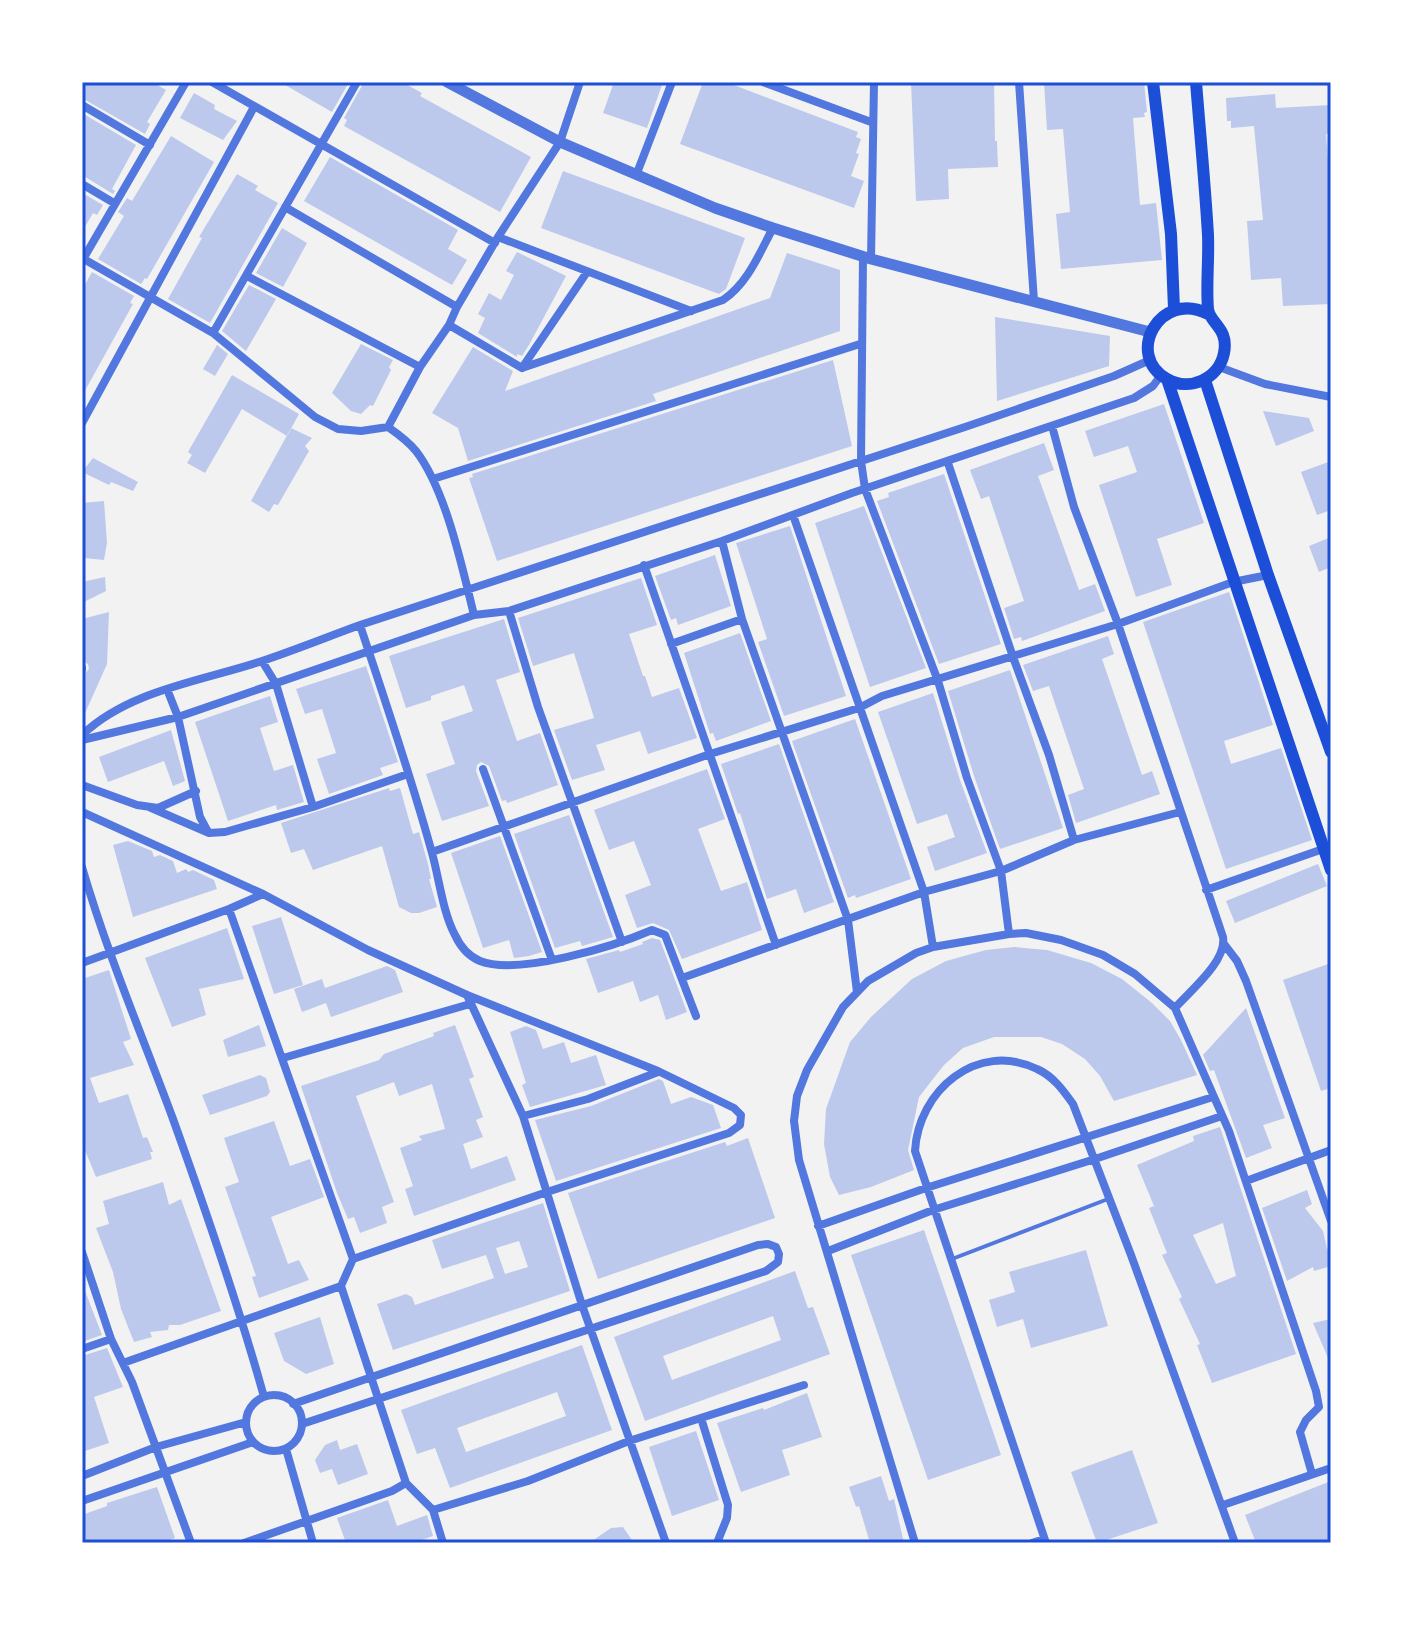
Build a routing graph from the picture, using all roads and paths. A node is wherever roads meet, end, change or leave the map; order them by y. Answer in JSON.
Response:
{"nodes":[{"id":1,"x":186,"y":82,"type":"edge"},
{"id":2,"x":212,"y":82,"type":"edge"},
{"id":3,"x":357,"y":82,"type":"edge"},
{"id":4,"x":447,"y":82,"type":"edge"},
{"id":5,"x":580,"y":82,"type":"edge"},
{"id":6,"x":672,"y":82,"type":"edge"},
{"id":7,"x":763,"y":82,"type":"edge"},
{"id":8,"x":874,"y":82,"type":"edge"},
{"id":9,"x":1019,"y":82,"type":"edge"},
{"id":10,"x":1153,"y":82,"type":"edge"},
{"id":11,"x":1196,"y":82,"type":"edge"},
{"id":12,"x":460,"y":85,"type":"edge"},
{"id":13,"x":82,"y":105,"type":"edge"},
{"id":14,"x":254,"y":107,"type":"junction"},
{"id":15,"x":871,"y":122,"type":"junction"},
{"id":16,"x":560,"y":142,"type":"junction"},
{"id":17,"x":150,"y":145,"type":"junction"},
{"id":18,"x":322,"y":145,"type":"junction"},
{"id":19,"x":637,"y":173,"type":"junction"},
{"id":20,"x":82,"y":184,"type":"edge"},
{"id":21,"x":114,"y":203,"type":"junction"},
{"id":22,"x":285,"y":207,"type":"junction"},
{"id":23,"x":773,"y":228,"type":"junction"},
{"id":24,"x":496,"y":240,"type":"junction"},
{"id":25,"x":867,"y":257,"type":"junction"},
{"id":26,"x":83,"y":259,"type":"edge"},
{"id":27,"x":587,"y":272,"type":"junction"},
{"id":28,"x":247,"y":276,"type":"junction"},
{"id":29,"x":151,"y":298,"type":"junction"},
{"id":30,"x":1034,"y":301,"type":"junction"},
{"id":31,"x":457,"y":307,"type":"junction"},
{"id":32,"x":1174,"y":309,"type":"junction"},
{"id":33,"x":691,"y":311,"type":"junction"},
{"id":34,"x":1208,"y":314,"type":"junction"},
{"id":35,"x":449,"y":325,"type":"junction"},
{"id":36,"x":1150,"y":332,"type":"junction"},
{"id":37,"x":213,"y":333,"type":"junction"},
{"id":38,"x":860,"y":344,"type":"junction"},
{"id":39,"x":1150,"y":360,"type":"junction"},
{"id":40,"x":420,"y":367,"type":"junction"},
{"id":41,"x":1219,"y":367,"type":"junction"},
{"id":42,"x":522,"y":368,"type":"junction"},
{"id":43,"x":1164,"y":377,"type":"junction"},
{"id":44,"x":1205,"y":380,"type":"junction"},
{"id":45,"x":1331,"y":397,"type":"edge"},
{"id":46,"x":82,"y":423,"type":"edge"},
{"id":47,"x":1052,"y":426,"type":"junction"},
{"id":48,"x":388,"y":427,"type":"junction"},
{"id":49,"x":861,"y":461,"type":"junction"},
{"id":50,"x":948,"y":463,"type":"junction"},
{"id":51,"x":433,"y":479,"type":"junction"},
{"id":52,"x":865,"y":489,"type":"junction"},
{"id":53,"x":793,"y":515,"type":"junction"},
{"id":54,"x":722,"y":541,"type":"junction"},
{"id":55,"x":644,"y":565,"type":"junction"},
{"id":56,"x":1268,"y":575,"type":"junction"},
{"id":57,"x":1233,"y":582,"type":"junction"},
{"id":58,"x":468,"y":591,"type":"junction"},
{"id":59,"x":509,"y":611,"type":"junction"},
{"id":60,"x":474,"y":615,"type":"junction"},
{"id":61,"x":742,"y":619,"type":"junction"},
{"id":62,"x":1118,"y":624,"type":"junction"},
{"id":63,"x":360,"y":625,"type":"junction"},
{"id":64,"x":671,"y":644,"type":"junction"},
{"id":65,"x":369,"y":652,"type":"junction"},
{"id":66,"x":1013,"y":657,"type":"junction"},
{"id":67,"x":262,"y":661,"type":"junction"},
{"id":68,"x":938,"y":681,"type":"junction"},
{"id":69,"x":276,"y":684,"type":"junction"},
{"id":70,"x":167,"y":689,"type":"junction"},
{"id":71,"x":859,"y":708,"type":"junction"},
{"id":72,"x":178,"y":717,"type":"junction"},
{"id":73,"x":782,"y":731,"type":"junction"},
{"id":74,"x":82,"y":737,"type":"edge"},
{"id":75,"x":1331,"y":752,"type":"edge"},
{"id":76,"x":710,"y":754,"type":"junction"},
{"id":77,"x":483,"y":769,"type":"dead end"},
{"id":78,"x":408,"y":774,"type":"junction"},
{"id":79,"x":82,"y":785,"type":"edge"},
{"id":80,"x":196,"y":791,"type":"junction"},
{"id":81,"x":573,"y":804,"type":"junction"},
{"id":82,"x":149,"y":807,"type":"junction"},
{"id":83,"x":313,"y":807,"type":"junction"},
{"id":84,"x":82,"y":812,"type":"edge"},
{"id":85,"x":1180,"y":812,"type":"junction"},
{"id":86,"x":503,"y":826,"type":"junction"},
{"id":87,"x":209,"y":833,"type":"junction"},
{"id":88,"x":1074,"y":840,"type":"junction"},
{"id":89,"x":1323,"y":849,"type":"junction"},
{"id":90,"x":432,"y":852,"type":"junction"},
{"id":91,"x":82,"y":867,"type":"edge"},
{"id":92,"x":1331,"y":870,"type":"edge"},
{"id":93,"x":1001,"y":871,"type":"junction"},
{"id":94,"x":1206,"y":890,"type":"junction"},
{"id":95,"x":924,"y":892,"type":"junction"},
{"id":96,"x":263,"y":894,"type":"junction"},
{"id":97,"x":229,"y":909,"type":"junction"},
{"id":98,"x":848,"y":920,"type":"junction"},
{"id":99,"x":1009,"y":934,"type":"junction"},
{"id":100,"x":622,"y":942,"type":"junction"},
{"id":101,"x":1224,"y":944,"type":"junction"},
{"id":102,"x":776,"y":945,"type":"junction"},
{"id":103,"x":933,"y":947,"type":"junction"},
{"id":104,"x":110,"y":953,"type":"junction"},
{"id":105,"x":552,"y":960,"type":"junction"},
{"id":106,"x":82,"y":963,"type":"edge"},
{"id":107,"x":682,"y":978,"type":"junction"},
{"id":108,"x":857,"y":992,"type":"junction"},
{"id":109,"x":468,"y":999,"type":"junction"},
{"id":110,"x":1175,"y":1008,"type":"junction"},
{"id":111,"x":696,"y":1016,"type":"dead end"},
{"id":112,"x":283,"y":1058,"type":"junction"},
{"id":113,"x":658,"y":1071,"type":"junction"},
{"id":114,"x":1213,"y":1097,"type":"junction"},
{"id":115,"x":523,"y":1116,"type":"junction"},
{"id":116,"x":1222,"y":1116,"type":"junction"},
{"id":117,"x":1087,"y":1138,"type":"junction"},
{"id":118,"x":1331,"y":1150,"type":"edge"},
{"id":119,"x":1310,"y":1157,"type":"junction"},
{"id":120,"x":1095,"y":1159,"type":"junction"},
{"id":121,"x":1246,"y":1181,"type":"junction"},
{"id":122,"x":926,"y":1188,"type":"junction"},
{"id":123,"x":547,"y":1192,"type":"junction"},
{"id":124,"x":1110,"y":1198,"type":"junction"},
{"id":125,"x":933,"y":1210,"type":"junction"},
{"id":126,"x":1331,"y":1221,"type":"edge"},
{"id":127,"x":818,"y":1226,"type":"junction"},
{"id":128,"x":828,"y":1251,"type":"junction"},
{"id":129,"x":82,"y":1252,"type":"edge"},
{"id":130,"x":353,"y":1259,"type":"junction"},
{"id":131,"x":950,"y":1260,"type":"junction"},
{"id":132,"x":341,"y":1286,"type":"junction"},
{"id":133,"x":582,"y":1305,"type":"junction"},
{"id":134,"x":242,"y":1320,"type":"junction"},
{"id":135,"x":591,"y":1329,"type":"junction"},
{"id":136,"x":111,"y":1339,"type":"junction"},
{"id":137,"x":82,"y":1349,"type":"edge"},
{"id":138,"x":123,"y":1363,"type":"junction"},
{"id":139,"x":370,"y":1378,"type":"junction"},
{"id":140,"x":804,"y":1385,"type":"dead end"},
{"id":141,"x":264,"y":1397,"type":"junction"},
{"id":142,"x":376,"y":1399,"type":"junction"},
{"id":143,"x":293,"y":1404,"type":"junction"},
{"id":144,"x":701,"y":1418,"type":"junction"},
{"id":145,"x":246,"y":1422,"type":"junction"},
{"id":146,"x":302,"y":1424,"type":"junction"},
{"id":147,"x":629,"y":1441,"type":"junction"},
{"id":148,"x":253,"y":1442,"type":"junction"},
{"id":149,"x":156,"y":1447,"type":"junction"},
{"id":150,"x":286,"y":1449,"type":"junction"},
{"id":151,"x":1331,"y":1468,"type":"edge"},
{"id":152,"x":166,"y":1473,"type":"junction"},
{"id":153,"x":1312,"y":1474,"type":"junction"},
{"id":154,"x":82,"y":1476,"type":"edge"},
{"id":155,"x":406,"y":1483,"type":"junction"},
{"id":156,"x":82,"y":1501,"type":"edge"},
{"id":157,"x":1223,"y":1505,"type":"junction"},
{"id":158,"x":433,"y":1510,"type":"junction"},
{"id":159,"x":306,"y":1522,"type":"junction"},
{"id":160,"x":1045,"y":1541,"type":"edge"},
{"id":161,"x":191,"y":1543,"type":"edge"},
{"id":162,"x":244,"y":1543,"type":"edge"},
{"id":163,"x":313,"y":1543,"type":"edge"},
{"id":164,"x":443,"y":1543,"type":"edge"},
{"id":165,"x":666,"y":1543,"type":"edge"},
{"id":166,"x":717,"y":1543,"type":"edge"},
{"id":167,"x":915,"y":1543,"type":"edge"},
{"id":168,"x":1032,"y":1543,"type":"edge"},
{"id":169,"x":1235,"y":1543,"type":"edge"}],
"edges":[{"from":1,"to":17,"type":"street"},
{"from":2,"to":14,"type":"street"},
{"from":3,"to":18,"type":"street"},
{"from":4,"to":12,"type":"street"},
{"from":5,"to":16,"type":"street"},
{"from":6,"to":19,"type":"street"},
{"from":7,"to":15,"type":"street"},
{"from":8,"to":15,"type":"street"},
{"from":9,"to":30,"type":"street"},
{"from":10,"to":32,"type":"main road"},
{"from":11,"to":34,"type":"main road"},
{"from":12,"to":16,"type":"street"},
{"from":13,"to":17,"type":"street"},
{"from":14,"to":18,"type":"street"},
{"from":14,"to":29,"type":"street"},
{"from":15,"to":25,"type":"street"},
{"from":16,"to":19,"type":"street"},
{"from":16,"to":24,"type":"street"},
{"from":17,"to":21,"type":"street"},
{"from":18,"to":22,"type":"street"},
{"from":18,"to":24,"type":"street"},
{"from":19,"to":23,"type":"street"},
{"from":20,"to":21,"type":"street"},
{"from":21,"to":26,"type":"street"},
{"from":22,"to":28,"type":"street"},
{"from":22,"to":31,"type":"street"},
{"from":23,"to":25,"type":"street"},
{"from":23,"to":33,"type":"street"},
{"from":24,"to":27,"type":"street"},
{"from":24,"to":31,"type":"street"},
{"from":25,"to":30,"type":"street"},
{"from":25,"to":38,"type":"street"},
{"from":26,"to":29,"type":"street"},
{"from":27,"to":33,"type":"street"},
{"from":27,"to":42,"type":"street"},
{"from":28,"to":37,"type":"street"},
{"from":28,"to":40,"type":"street"},
{"from":29,"to":37,"type":"street"},
{"from":29,"to":46,"type":"street"},
{"from":30,"to":36,"type":"street"},
{"from":31,"to":35,"type":"street"},
{"from":32,"to":34,"type":"main road"},
{"from":32,"to":36,"type":"main road"},
{"from":33,"to":42,"type":"street"},
{"from":34,"to":41,"type":"main road"},
{"from":35,"to":40,"type":"street"},
{"from":35,"to":42,"type":"street"},
{"from":36,"to":39,"type":"main road"},
{"from":37,"to":48,"type":"street"},
{"from":38,"to":49,"type":"street"},
{"from":38,"to":51,"type":"street"},
{"from":39,"to":43,"type":"main road"},
{"from":39,"to":49,"type":"street"},
{"from":40,"to":48,"type":"street"},
{"from":41,"to":44,"type":"main road"},
{"from":41,"to":45,"type":"street"},
{"from":43,"to":44,"type":"main road"},
{"from":43,"to":47,"type":"street"},
{"from":43,"to":57,"type":"main road"},
{"from":44,"to":56,"type":"main road"},
{"from":47,"to":50,"type":"street"},
{"from":47,"to":62,"type":"street"},
{"from":48,"to":51,"type":"street"},
{"from":49,"to":52,"type":"street"},
{"from":49,"to":58,"type":"street"},
{"from":50,"to":52,"type":"street"},
{"from":50,"to":66,"type":"street"},
{"from":51,"to":58,"type":"street"},
{"from":52,"to":53,"type":"street"},
{"from":52,"to":68,"type":"street"},
{"from":53,"to":54,"type":"street"},
{"from":53,"to":71,"type":"street"},
{"from":54,"to":55,"type":"street"},
{"from":54,"to":61,"type":"street"},
{"from":55,"to":59,"type":"street"},
{"from":55,"to":64,"type":"street"},
{"from":56,"to":57,"type":"street"},
{"from":56,"to":75,"type":"main road"},
{"from":57,"to":62,"type":"street"},
{"from":57,"to":89,"type":"main road"},
{"from":58,"to":60,"type":"street"},
{"from":58,"to":63,"type":"street"},
{"from":59,"to":60,"type":"street"},
{"from":59,"to":81,"type":"street"},
{"from":60,"to":65,"type":"street"},
{"from":61,"to":64,"type":"street"},
{"from":61,"to":73,"type":"street"},
{"from":62,"to":66,"type":"street"},
{"from":62,"to":85,"type":"street"},
{"from":63,"to":65,"type":"street"},
{"from":63,"to":67,"type":"street"},
{"from":64,"to":76,"type":"street"},
{"from":65,"to":69,"type":"street"},
{"from":65,"to":78,"type":"street"},
{"from":66,"to":68,"type":"street"},
{"from":66,"to":88,"type":"street"},
{"from":67,"to":69,"type":"street"},
{"from":67,"to":70,"type":"street"},
{"from":68,"to":71,"type":"street"},
{"from":68,"to":93,"type":"street"},
{"from":69,"to":72,"type":"street"},
{"from":69,"to":83,"type":"street"},
{"from":70,"to":72,"type":"street"},
{"from":70,"to":74,"type":"street"},
{"from":71,"to":73,"type":"street"},
{"from":71,"to":95,"type":"street"},
{"from":72,"to":74,"type":"street"},
{"from":72,"to":80,"type":"street"},
{"from":73,"to":76,"type":"street"},
{"from":73,"to":98,"type":"street"},
{"from":76,"to":81,"type":"street"},
{"from":76,"to":102,"type":"street"},
{"from":77,"to":86,"type":"street"},
{"from":78,"to":83,"type":"street"},
{"from":78,"to":90,"type":"street"},
{"from":79,"to":82,"type":"street"},
{"from":80,"to":82,"type":"street"},
{"from":80,"to":87,"type":"street"},
{"from":81,"to":86,"type":"street"},
{"from":81,"to":100,"type":"street"},
{"from":82,"to":87,"type":"street"},
{"from":83,"to":87,"type":"street"},
{"from":84,"to":96,"type":"street"},
{"from":85,"to":88,"type":"street"},
{"from":85,"to":94,"type":"street"},
{"from":86,"to":90,"type":"street"},
{"from":86,"to":105,"type":"street"},
{"from":88,"to":93,"type":"street"},
{"from":89,"to":92,"type":"main road"},
{"from":89,"to":94,"type":"street"},
{"from":90,"to":105,"type":"street"},
{"from":91,"to":104,"type":"street"},
{"from":93,"to":95,"type":"street"},
{"from":93,"to":99,"type":"street"},
{"from":94,"to":101,"type":"street"},
{"from":95,"to":98,"type":"street"},
{"from":95,"to":103,"type":"street"},
{"from":96,"to":97,"type":"street"},
{"from":96,"to":109,"type":"street"},
{"from":97,"to":104,"type":"street"},
{"from":97,"to":112,"type":"street"},
{"from":98,"to":102,"type":"street"},
{"from":98,"to":108,"type":"street"},
{"from":99,"to":103,"type":"street"},
{"from":99,"to":110,"type":"street"},
{"from":100,"to":105,"type":"street"},
{"from":100,"to":107,"type":"street"},
{"from":101,"to":110,"type":"street"},
{"from":101,"to":119,"type":"street"},
{"from":102,"to":107,"type":"street"},
{"from":103,"to":108,"type":"street"},
{"from":104,"to":106,"type":"street"},
{"from":104,"to":134,"type":"street"},
{"from":107,"to":111,"type":"street"},
{"from":108,"to":127,"type":"street"},
{"from":109,"to":112,"type":"street"},
{"from":109,"to":113,"type":"street"},
{"from":109,"to":115,"type":"street"},
{"from":110,"to":114,"type":"street"},
{"from":112,"to":130,"type":"street"},
{"from":113,"to":115,"type":"street"},
{"from":113,"to":123,"type":"street"},
{"from":114,"to":116,"type":"street"},
{"from":114,"to":117,"type":"street"},
{"from":115,"to":123,"type":"street"},
{"from":116,"to":120,"type":"street"},
{"from":116,"to":121,"type":"street"},
{"from":117,"to":120,"type":"street"},
{"from":117,"to":122,"type":"street"},
{"from":117,"to":122,"type":"street"},
{"from":118,"to":119,"type":"street"},
{"from":119,"to":121,"type":"street"},
{"from":119,"to":126,"type":"street"},
{"from":120,"to":124,"type":"street"},
{"from":120,"to":125,"type":"street"},
{"from":121,"to":153,"type":"street"},
{"from":122,"to":125,"type":"street"},
{"from":122,"to":127,"type":"street"},
{"from":123,"to":130,"type":"street"},
{"from":123,"to":133,"type":"street"},
{"from":124,"to":131,"type":"lane"},
{"from":124,"to":157,"type":"street"},
{"from":125,"to":128,"type":"street"},
{"from":125,"to":131,"type":"street"},
{"from":127,"to":128,"type":"street"},
{"from":128,"to":167,"type":"street"},
{"from":129,"to":136,"type":"street"},
{"from":130,"to":132,"type":"street"},
{"from":131,"to":160,"type":"street"},
{"from":132,"to":134,"type":"street"},
{"from":132,"to":139,"type":"street"},
{"from":133,"to":135,"type":"street"},
{"from":133,"to":135,"type":"street"},
{"from":133,"to":139,"type":"street"},
{"from":134,"to":138,"type":"street"},
{"from":134,"to":141,"type":"street"},
{"from":135,"to":142,"type":"street"},
{"from":135,"to":147,"type":"street"},
{"from":136,"to":137,"type":"street"},
{"from":136,"to":138,"type":"street"},
{"from":138,"to":149,"type":"street"},
{"from":139,"to":142,"type":"street"},
{"from":139,"to":143,"type":"street"},
{"from":140,"to":144,"type":"street"},
{"from":141,"to":143,"type":"street"},
{"from":141,"to":145,"type":"street"},
{"from":142,"to":146,"type":"street"},
{"from":142,"to":155,"type":"street"},
{"from":143,"to":146,"type":"street"},
{"from":144,"to":147,"type":"street"},
{"from":144,"to":166,"type":"street"},
{"from":145,"to":148,"type":"street"},
{"from":145,"to":149,"type":"street"},
{"from":146,"to":150,"type":"street"},
{"from":147,"to":158,"type":"street"},
{"from":147,"to":165,"type":"street"},
{"from":148,"to":150,"type":"street"},
{"from":148,"to":152,"type":"street"},
{"from":149,"to":152,"type":"street"},
{"from":149,"to":154,"type":"street"},
{"from":150,"to":159,"type":"street"},
{"from":151,"to":153,"type":"street"},
{"from":152,"to":156,"type":"street"},
{"from":152,"to":161,"type":"street"},
{"from":153,"to":157,"type":"street"},
{"from":155,"to":158,"type":"street"},
{"from":155,"to":159,"type":"street"},
{"from":157,"to":169,"type":"street"},
{"from":158,"to":164,"type":"street"},
{"from":159,"to":162,"type":"street"},
{"from":159,"to":163,"type":"street"},
{"from":160,"to":168,"type":"street"}]}
